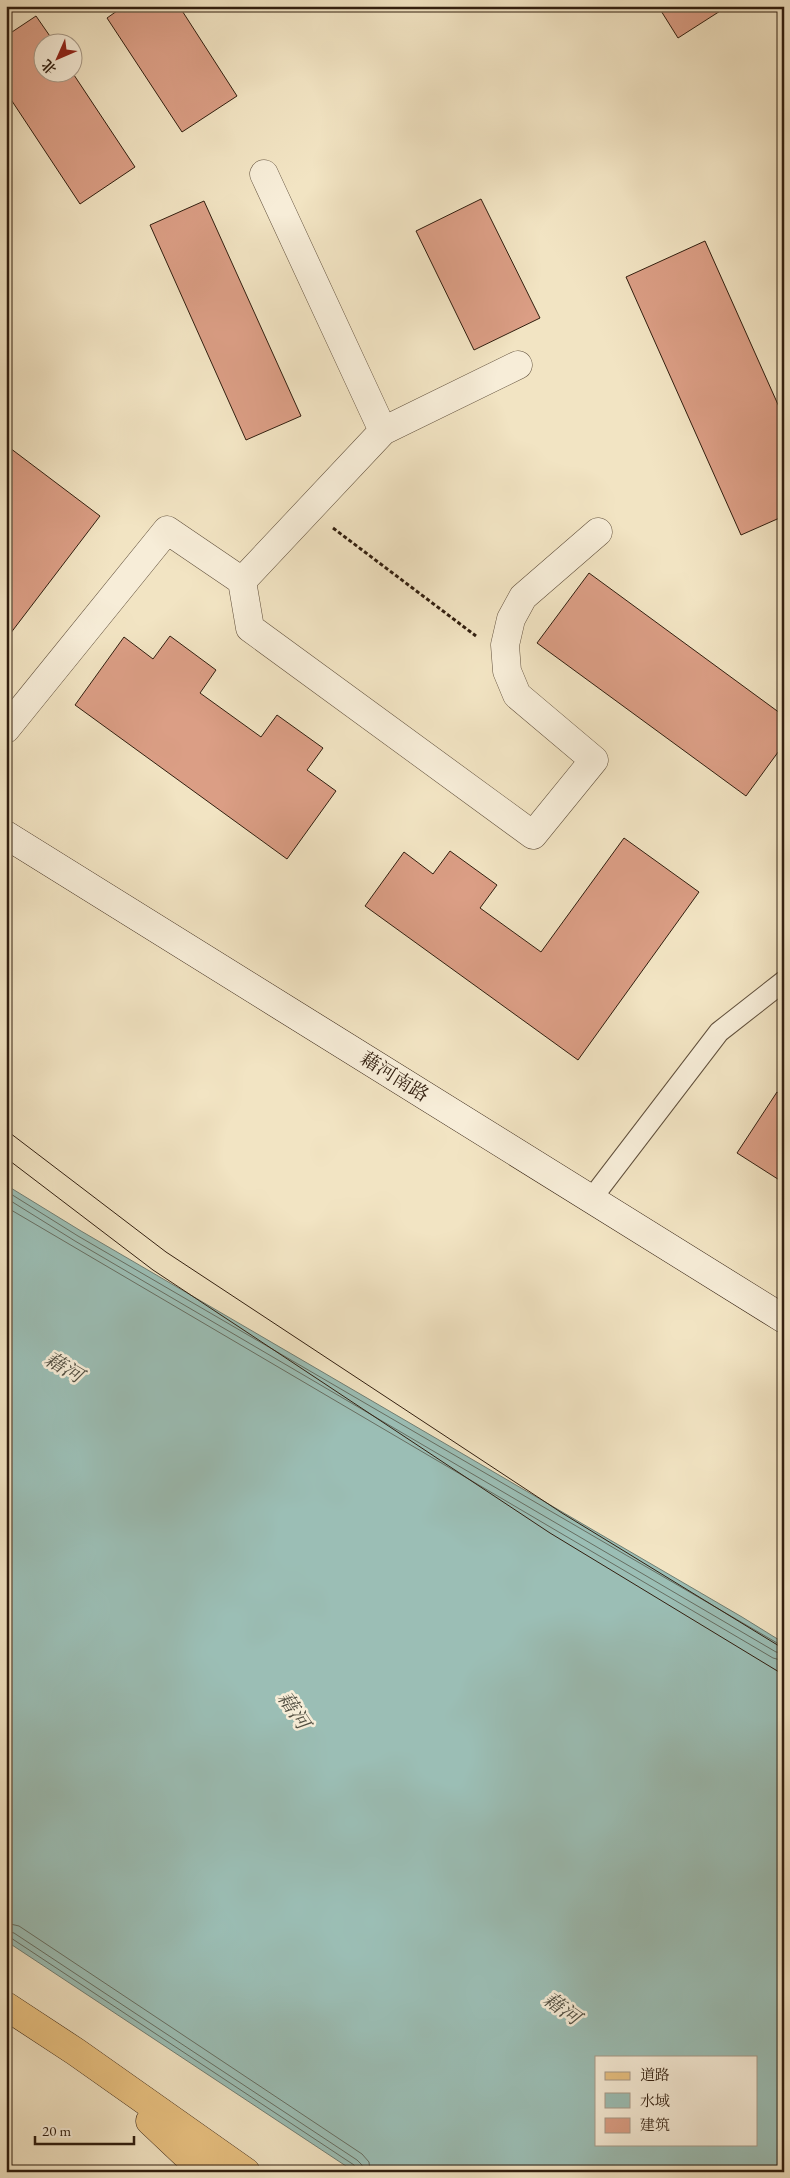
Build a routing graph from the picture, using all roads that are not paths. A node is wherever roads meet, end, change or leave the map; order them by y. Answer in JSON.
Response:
{"nodes":[{"id":1,"x":264,"y":174,"type":"dead end"},
{"id":2,"x":518,"y":365,"type":"dead end"},
{"id":3,"x":383,"y":431,"type":"junction"},
{"id":4,"x":598,"y":532,"type":"dead end"},
{"id":5,"x":242,"y":582,"type":"junction"},
{"id":6,"x":6,"y":729,"type":"edge"},
{"id":7,"x":6,"y":835,"type":"edge"},
{"id":8,"x":784,"y":981,"type":"edge"},
{"id":9,"x":592,"y":1198,"type":"junction"},
{"id":10,"x":784,"y":1319,"type":"edge"},
{"id":11,"x":6,"y":2006,"type":"edge"},
{"id":12,"x":76,"y":2052,"type":"junction"},
{"id":13,"x":204,"y":2172,"type":"edge"},
{"id":14,"x":246,"y":2172,"type":"edge"}],
"edges":[{"from":1,"to":3,"type":"street"},
{"from":2,"to":3,"type":"street"},
{"from":3,"to":5,"type":"street"},
{"from":4,"to":5,"type":"street"},
{"from":5,"to":6,"type":"street"},
{"from":7,"to":9,"type":"street","name":"藉河南路"},
{"from":8,"to":9,"type":"lane"},
{"from":9,"to":10,"type":"street","name":"藉河南路"},
{"from":11,"to":12,"type":"main road"},
{"from":12,"to":13,"type":"main road"},
{"from":12,"to":14,"type":"main road"}]}
